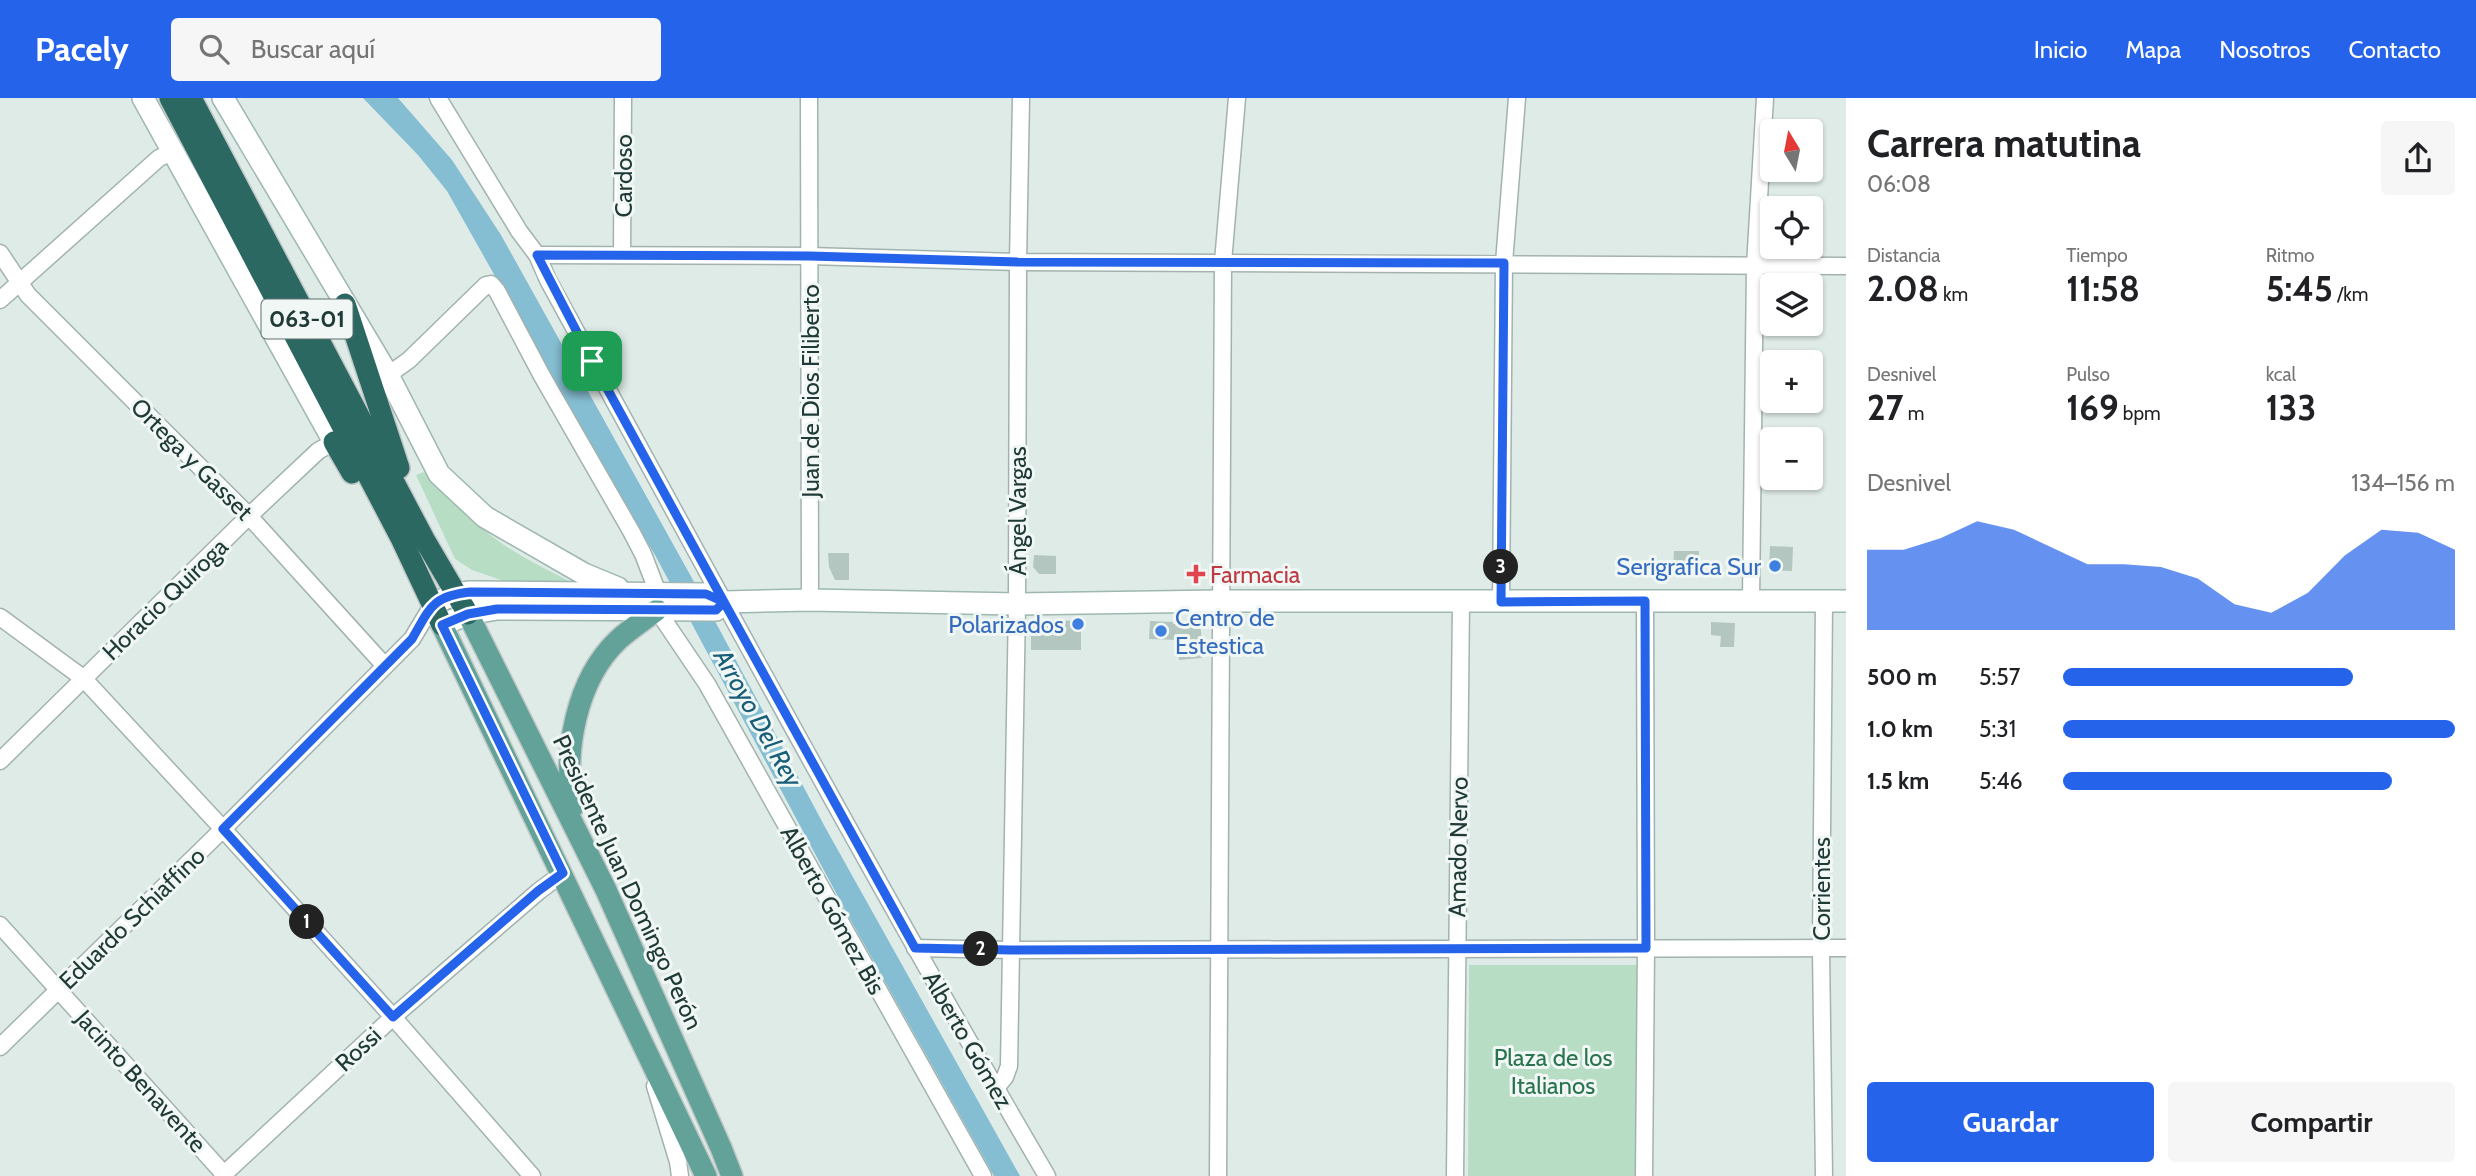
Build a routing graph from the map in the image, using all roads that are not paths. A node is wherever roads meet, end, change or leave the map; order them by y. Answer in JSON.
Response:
{"nodes":[{"id":1,"x":144,"y":98,"type":"edge"},
{"id":2,"x":170,"y":98,"type":"edge"},
{"id":3,"x":191,"y":98,"type":"edge"},
{"id":4,"x":223,"y":98,"type":"edge"},
{"id":5,"x":438,"y":98,"type":"edge"},
{"id":6,"x":623,"y":98,"type":"edge"},
{"id":7,"x":809,"y":98,"type":"edge"},
{"id":8,"x":1021,"y":98,"type":"edge"},
{"id":9,"x":1237,"y":98,"type":"edge"},
{"id":10,"x":1517,"y":98,"type":"edge"},
{"id":11,"x":1765,"y":98,"type":"edge"},
{"id":12,"x":174,"y":151,"type":"junction"},
{"id":13,"x":0,"y":253,"type":"edge"},
{"id":14,"x":622,"y":254,"type":"junction"},
{"id":15,"x":537,"y":255,"type":"junction"},
{"id":16,"x":809,"y":256,"type":"junction"},
{"id":17,"x":1018,"y":262,"type":"junction"},
{"id":18,"x":1223,"y":262,"type":"junction"},
{"id":19,"x":1504,"y":263,"type":"junction"},
{"id":20,"x":1755,"y":265,"type":"junction"},
{"id":21,"x":1846,"y":266,"type":"edge"},
{"id":22,"x":20,"y":283,"type":"junction"},
{"id":23,"x":0,"y":299,"type":"edge"},
{"id":24,"x":345,"y":304,"type":"junction"},
{"id":25,"x":388,"y":375,"type":"junction"},
{"id":26,"x":334,"y":442,"type":"junction"},
{"id":27,"x":249,"y":516,"type":"junction"},
{"id":28,"x":401,"y":538,"type":"junction"},
{"id":29,"x":424,"y":539,"type":"junction"},
{"id":30,"x":630,"y":593,"type":"junction"},
{"id":31,"x":455,"y":594,"type":"junction"},
{"id":32,"x":810,"y":600,"type":"junction"},
{"id":33,"x":1751,"y":600,"type":"junction"},
{"id":34,"x":1219,"y":601,"type":"junction"},
{"id":35,"x":1461,"y":601,"type":"junction"},
{"id":36,"x":1645,"y":601,"type":"junction"},
{"id":37,"x":1824,"y":601,"type":"junction"},
{"id":38,"x":1846,"y":601,"type":"edge"},
{"id":39,"x":665,"y":602,"type":"junction"},
{"id":40,"x":715,"y":602,"type":"junction"},
{"id":41,"x":1501,"y":602,"type":"junction"},
{"id":42,"x":433,"y":604,"type":"junction"},
{"id":43,"x":1017,"y":604,"type":"junction"},
{"id":44,"x":468,"y":614,"type":"junction"},
{"id":45,"x":0,"y":617,"type":"edge"},
{"id":46,"x":442,"y":625,"type":"junction"},
{"id":47,"x":412,"y":639,"type":"junction"},
{"id":48,"x":385,"y":666,"type":"junction"},
{"id":49,"x":83,"y":678,"type":"junction"},
{"id":50,"x":0,"y":761,"type":"edge"},
{"id":51,"x":223,"y":829,"type":"junction"},
{"id":52,"x":578,"y":830,"type":"junction"},
{"id":53,"x":563,"y":873,"type":"junction"},
{"id":54,"x":0,"y":925,"type":"edge"},
{"id":55,"x":915,"y":948,"type":"junction"},
{"id":56,"x":1646,"y":948,"type":"junction"},
{"id":57,"x":1821,"y":948,"type":"junction"},
{"id":58,"x":1846,"y":948,"type":"edge"},
{"id":59,"x":1457,"y":949,"type":"junction"},
{"id":60,"x":1011,"y":950,"type":"junction"},
{"id":61,"x":1220,"y":950,"type":"junction"},
{"id":62,"x":59,"y":989,"type":"junction"},
{"id":63,"x":393,"y":1017,"type":"junction"},
{"id":64,"x":636,"y":1027,"type":"junction"},
{"id":65,"x":0,"y":1047,"type":"edge"},
{"id":66,"x":996,"y":1088,"type":"junction"},
{"id":67,"x":223,"y":1175,"type":"edge"},
{"id":68,"x":532,"y":1176,"type":"edge"},
{"id":69,"x":680,"y":1176,"type":"edge"},
{"id":70,"x":706,"y":1176,"type":"edge"},
{"id":71,"x":732,"y":1176,"type":"edge"},
{"id":72,"x":983,"y":1176,"type":"edge"},
{"id":73,"x":1047,"y":1176,"type":"edge"},
{"id":74,"x":1218,"y":1176,"type":"edge"},
{"id":75,"x":1455,"y":1176,"type":"edge"},
{"id":76,"x":1644,"y":1176,"type":"edge"},
{"id":77,"x":1824,"y":1176,"type":"edge"}],
"edges":[{"from":1,"to":12,"type":"street"},
{"from":2,"to":28,"type":"highway","number":"063-01"},
{"from":3,"to":29,"type":"highway","number":"063-01"},
{"from":4,"to":24,"type":"street"},
{"from":5,"to":15,"type":"street","name":"Alberto Gómez"},
{"from":6,"to":14,"type":"street","name":"Cardoso"},
{"from":7,"to":16,"type":"street","name":"Juan de Dios Filiberto"},
{"from":8,"to":17,"type":"street","name":"Ángel Vargas"},
{"from":9,"to":18,"type":"street"},
{"from":10,"to":19,"type":"street"},
{"from":11,"to":20,"type":"street"},
{"from":12,"to":22,"type":"street"},
{"from":12,"to":26,"type":"street"},
{"from":13,"to":22,"type":"street","name":"Ortega y Gasset"},
{"from":14,"to":15,"type":"street"},
{"from":14,"to":16,"type":"street"},
{"from":15,"to":40,"type":"street","name":"Alberto Gómez"},
{"from":16,"to":17,"type":"street"},
{"from":16,"to":32,"type":"street","name":"Juan de Dios Filiberto"},
{"from":17,"to":18,"type":"street"},
{"from":17,"to":43,"type":"street","name":"Ángel Vargas"},
{"from":18,"to":19,"type":"street"},
{"from":18,"to":34,"type":"street"},
{"from":19,"to":20,"type":"street"},
{"from":19,"to":41,"type":"street"},
{"from":20,"to":21,"type":"street"},
{"from":20,"to":33,"type":"street"},
{"from":22,"to":23,"type":"street"},
{"from":22,"to":27,"type":"street","name":"Ortega y Gasset"},
{"from":24,"to":25,"type":"street"},
{"from":24,"to":29,"type":"highway"},
{"from":25,"to":30,"type":"street"},
{"from":25,"to":39,"type":"street","name":"Alberto Gómez Bis"},
{"from":26,"to":27,"type":"street","name":"Horacio Quiroga"},
{"from":26,"to":28,"type":"highway"},
{"from":27,"to":48,"type":"street","name":"Ortega y Gasset"},
{"from":27,"to":49,"type":"street","name":"Horacio Quiroga"},
{"from":28,"to":42,"type":"highway","number":"063-01"},
{"from":29,"to":31,"type":"highway","number":"063-01"},
{"from":30,"to":31,"type":"street"},
{"from":30,"to":39,"type":"street"},
{"from":31,"to":42,"type":"street"},
{"from":31,"to":44,"type":"highway","number":"063-01"},
{"from":32,"to":40,"type":"street"},
{"from":32,"to":43,"type":"street"},
{"from":33,"to":36,"type":"street"},
{"from":33,"to":37,"type":"street"},
{"from":34,"to":35,"type":"street"},
{"from":34,"to":43,"type":"street"},
{"from":34,"to":61,"type":"street"},
{"from":35,"to":41,"type":"street"},
{"from":35,"to":59,"type":"street","name":"Amado Nervo"},
{"from":36,"to":41,"type":"street"},
{"from":36,"to":56,"type":"street"},
{"from":37,"to":38,"type":"street"},
{"from":37,"to":57,"type":"street","name":"Corrientes"},
{"from":39,"to":40,"type":"street"},
{"from":39,"to":44,"type":"street"},
{"from":39,"to":52,"type":"main road"},
{"from":39,"to":72,"type":"street","name":"Alberto Gómez Bis"},
{"from":40,"to":55,"type":"street","name":"Alberto Gómez"},
{"from":42,"to":46,"type":"highway","number":"063-01"},
{"from":42,"to":47,"type":"street","name":"Eduardo Schiaffino"},
{"from":43,"to":60,"type":"street","name":"Ángel Vargas"},
{"from":44,"to":46,"type":"street"},
{"from":44,"to":52,"type":"main road","name":"Presidente Juan Domingo Perón","number":"063-01"},
{"from":45,"to":49,"type":"street"},
{"from":46,"to":47,"type":"street","name":"Eduardo Schiaffino"},
{"from":46,"to":53,"type":"main road","number":"063-01"},
{"from":47,"to":48,"type":"street","name":"Eduardo Schiaffino"},
{"from":48,"to":51,"type":"street","name":"Eduardo Schiaffino"},
{"from":49,"to":50,"type":"street","name":"Horacio Quiroga"},
{"from":49,"to":51,"type":"street"},
{"from":51,"to":62,"type":"street","name":"Eduardo Schiaffino"},
{"from":51,"to":63,"type":"street"},
{"from":52,"to":71,"type":"main road","name":"Presidente Juan Domingo Perón","number":"063-01"},
{"from":53,"to":63,"type":"street","name":"Rossi"},
{"from":53,"to":64,"type":"main road","number":"063-01"},
{"from":54,"to":62,"type":"street","name":"Jacinto Benavente"},
{"from":55,"to":60,"type":"street"},
{"from":55,"to":66,"type":"street","name":"Alberto Gómez"},
{"from":56,"to":57,"type":"street"},
{"from":56,"to":59,"type":"street"},
{"from":56,"to":76,"type":"street"},
{"from":57,"to":58,"type":"street"},
{"from":57,"to":77,"type":"street","name":"Corrientes"},
{"from":59,"to":61,"type":"street"},
{"from":59,"to":75,"type":"street","name":"Amado Nervo"},
{"from":60,"to":61,"type":"street"},
{"from":60,"to":66,"type":"street","name":"Ángel Vargas"},
{"from":61,"to":74,"type":"street"},
{"from":62,"to":65,"type":"street","name":"Eduardo Schiaffino"},
{"from":62,"to":67,"type":"street","name":"Jacinto Benavente"},
{"from":63,"to":67,"type":"street","name":"Rossi"},
{"from":63,"to":68,"type":"street"},
{"from":64,"to":69,"type":"street"},
{"from":64,"to":70,"type":"main road","number":"063-01"},
{"from":66,"to":73,"type":"street","name":"Alberto Gómez"}]}
